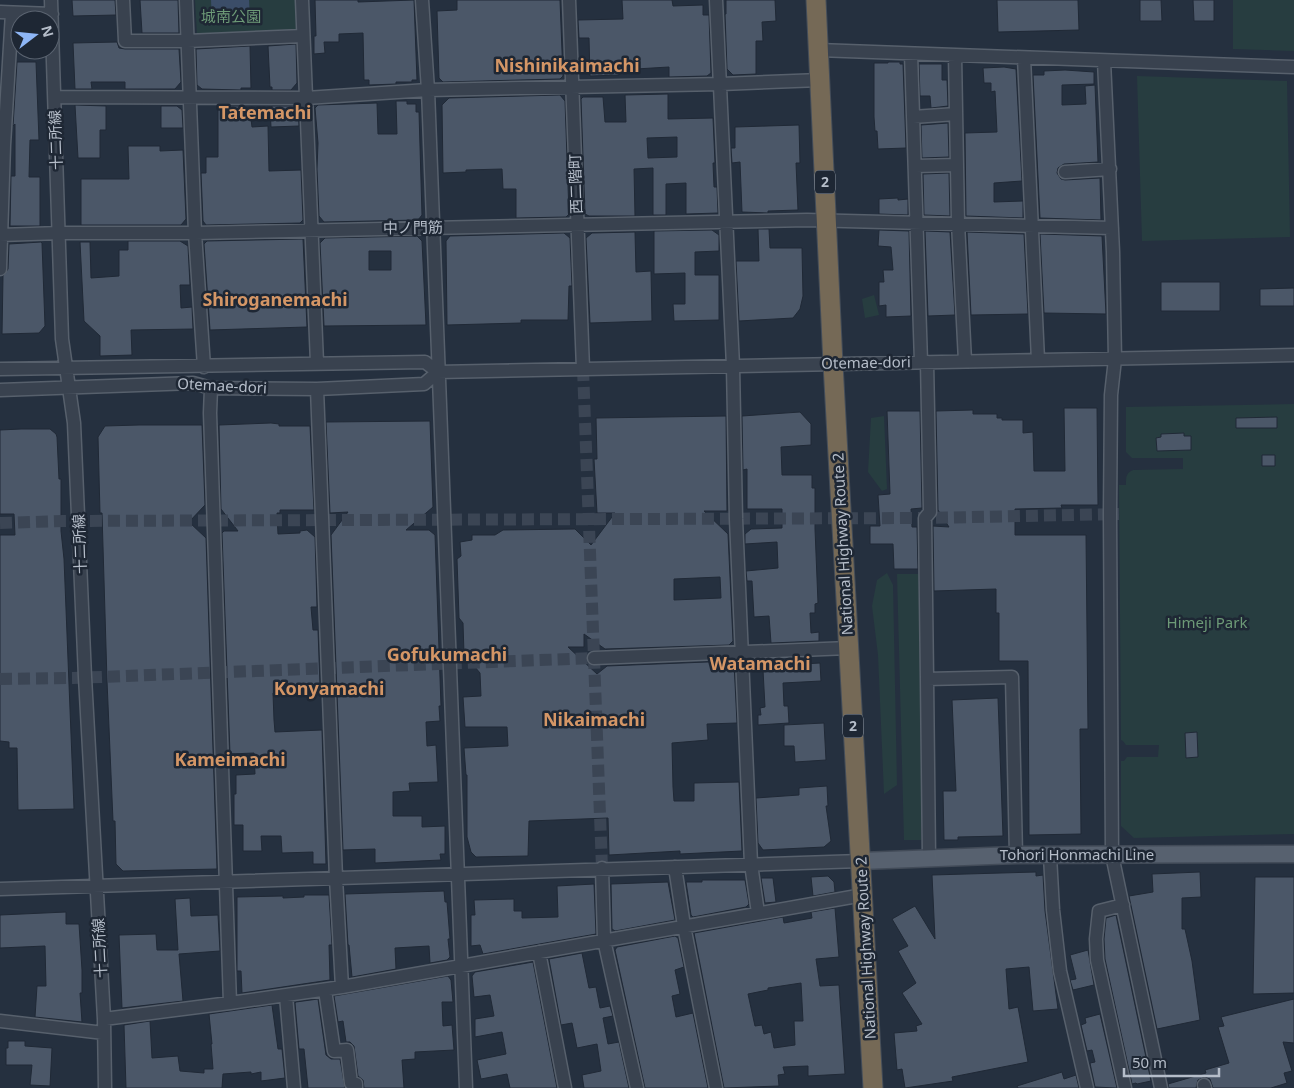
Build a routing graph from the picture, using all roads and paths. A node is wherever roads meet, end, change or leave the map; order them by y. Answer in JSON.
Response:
{"nodes":[{"id":1,"x":123,"y":0,"type":"edge"},
{"id":2,"x":186,"y":0,"type":"edge"},
{"id":3,"x":302,"y":0,"type":"edge"},
{"id":4,"x":422,"y":0,"type":"edge"},
{"id":5,"x":569,"y":0,"type":"edge"},
{"id":6,"x":716,"y":0,"type":"edge"},
{"id":7,"x":816,"y":0,"type":"edge"},
{"id":8,"x":6,"y":13,"type":"edge"},
{"id":9,"x":303,"y":36,"type":"junction"},
{"id":10,"x":187,"y":41,"type":"junction"},
{"id":11,"x":818,"y":50,"type":"junction"},
{"id":12,"x":911,"y":54,"type":"junction"},
{"id":13,"x":955,"y":55,"type":"junction"},
{"id":14,"x":1024,"y":58,"type":"junction"},
{"id":15,"x":54,"y":60,"type":"edge"},
{"id":16,"x":1104,"y":60,"type":"junction"},
{"id":17,"x":1294,"y":67,"type":"edge"},
{"id":18,"x":820,"y":80,"type":"junction"},
{"id":19,"x":721,"y":84,"type":"junction"},
{"id":20,"x":573,"y":87,"type":"junction"},
{"id":21,"x":428,"y":90,"type":"junction"},
{"id":22,"x":55,"y":97,"type":"junction"},
{"id":23,"x":190,"y":98,"type":"junction"},
{"id":24,"x":306,"y":98,"type":"junction"},
{"id":25,"x":956,"y":114,"type":"junction"},
{"id":26,"x":913,"y":117,"type":"junction"},
{"id":27,"x":2,"y":145,"type":"edge"},
{"id":28,"x":956,"y":165,"type":"junction"},
{"id":29,"x":915,"y":166,"type":"junction"},
{"id":30,"x":1110,"y":169,"type":"junction"},
{"id":31,"x":1065,"y":172,"type":"dead end"},
{"id":32,"x":826,"y":220,"type":"junction"},
{"id":33,"x":726,"y":222,"type":"junction"},
{"id":34,"x":917,"y":222,"type":"junction"},
{"id":35,"x":958,"y":223,"type":"junction"},
{"id":36,"x":577,"y":224,"type":"junction"},
{"id":37,"x":1032,"y":226,"type":"junction"},
{"id":38,"x":434,"y":228,"type":"junction"},
{"id":39,"x":1112,"y":228,"type":"junction"},
{"id":40,"x":312,"y":230,"type":"junction"},
{"id":41,"x":60,"y":233,"type":"junction"},
{"id":42,"x":195,"y":233,"type":"junction"},
{"id":43,"x":1,"y":235,"type":"edge"},
{"id":44,"x":0,"y":269,"type":"edge"},
{"id":45,"x":1294,"y":355,"type":"edge"},
{"id":46,"x":1115,"y":359,"type":"junction"},
{"id":47,"x":1038,"y":360,"type":"junction"},
{"id":48,"x":924,"y":362,"type":"junction"},
{"id":49,"x":966,"y":362,"type":"junction"},
{"id":50,"x":317,"y":363,"type":"junction"},
{"id":51,"x":833,"y":364,"type":"junction"},
{"id":52,"x":733,"y":366,"type":"junction"},
{"id":53,"x":65,"y":367,"type":"junction"},
{"id":54,"x":204,"y":367,"type":"junction"},
{"id":55,"x":0,"y":369,"type":"edge"},
{"id":56,"x":583,"y":369,"type":"junction"},
{"id":57,"x":438,"y":372,"type":"junction"},
{"id":58,"x":69,"y":388,"type":"junction"},
{"id":59,"x":211,"y":388,"type":"junction"},
{"id":60,"x":317,"y":389,"type":"junction"},
{"id":61,"x":0,"y":390,"type":"edge"},
{"id":62,"x":849,"y":648,"type":"junction"},
{"id":63,"x":742,"y":652,"type":"junction"},
{"id":64,"x":594,"y":658,"type":"tunnel mouth"},
{"id":65,"x":927,"y":679,"type":"junction"},
{"id":66,"x":1294,"y":854,"type":"edge"},
{"id":67,"x":1112,"y":855,"type":"junction"},
{"id":68,"x":1016,"y":856,"type":"junction"},
{"id":69,"x":1050,"y":856,"type":"junction"},
{"id":70,"x":929,"y":858,"type":"junction"},
{"id":71,"x":861,"y":861,"type":"junction"},
{"id":72,"x":751,"y":864,"type":"junction"},
{"id":73,"x":675,"y":867,"type":"junction"},
{"id":74,"x":602,"y":868,"type":"junction"},
{"id":75,"x":458,"y":873,"type":"junction"},
{"id":76,"x":336,"y":878,"type":"junction"},
{"id":77,"x":226,"y":881,"type":"junction"},
{"id":78,"x":96,"y":885,"type":"junction"},
{"id":79,"x":0,"y":889,"type":"edge"},
{"id":80,"x":862,"y":895,"type":"junction"},
{"id":81,"x":1123,"y":905,"type":"junction"},
{"id":82,"x":758,"y":913,"type":"junction"},
{"id":83,"x":684,"y":926,"type":"junction"},
{"id":84,"x":604,"y":940,"type":"junction"},
{"id":85,"x":539,"y":952,"type":"junction"},
{"id":86,"x":461,"y":966,"type":"junction"},
{"id":87,"x":342,"y":987,"type":"junction"},
{"id":88,"x":325,"y":990,"type":"junction"},
{"id":89,"x":286,"y":996,"type":"junction"},
{"id":90,"x":230,"y":1003,"type":"junction"},
{"id":91,"x":104,"y":1018,"type":"junction"},
{"id":92,"x":0,"y":1021,"type":"edge"},
{"id":93,"x":104,"y":1033,"type":"junction"},
{"id":94,"x":106,"y":1088,"type":"edge"},
{"id":95,"x":294,"y":1088,"type":"edge"},
{"id":96,"x":356,"y":1088,"type":"edge"},
{"id":97,"x":466,"y":1088,"type":"edge"},
{"id":98,"x":565,"y":1088,"type":"edge"},
{"id":99,"x":637,"y":1088,"type":"edge"},
{"id":100,"x":716,"y":1088,"type":"edge"},
{"id":101,"x":873,"y":1088,"type":"edge"},
{"id":102,"x":1087,"y":1088,"type":"edge"},
{"id":103,"x":1125,"y":1088,"type":"edge"},
{"id":104,"x":1161,"y":1088,"type":"edge"}],
"edges":[{"from":1,"to":10,"type":"street"},
{"from":2,"to":10,"type":"street"},
{"from":3,"to":9,"type":"street"},
{"from":4,"to":21,"type":"street"},
{"from":5,"to":20,"type":"street","name":"西二階町"},
{"from":6,"to":19,"type":"street"},
{"from":7,"to":11,"type":"highway","name":"National Highway Route 2","number":"2"},
{"from":8,"to":27,"type":"street"},
{"from":9,"to":10,"type":"street"},
{"from":9,"to":24,"type":"street"},
{"from":10,"to":23,"type":"street"},
{"from":11,"to":12,"type":"street"},
{"from":11,"to":18,"type":"highway","name":"National Highway Route 2","number":"2"},
{"from":12,"to":13,"type":"street"},
{"from":12,"to":26,"type":"street"},
{"from":13,"to":14,"type":"street"},
{"from":13,"to":25,"type":"street"},
{"from":14,"to":16,"type":"street"},
{"from":14,"to":37,"type":"street"},
{"from":15,"to":22,"type":"street","name":"十二所線"},
{"from":16,"to":17,"type":"street"},
{"from":16,"to":30,"type":"street"},
{"from":18,"to":19,"type":"street"},
{"from":18,"to":32,"type":"highway","name":"National Highway Route 2","number":"2"},
{"from":19,"to":20,"type":"street"},
{"from":19,"to":33,"type":"street"},
{"from":20,"to":21,"type":"street"},
{"from":20,"to":36,"type":"street","name":"西二階町"},
{"from":21,"to":24,"type":"street"},
{"from":21,"to":38,"type":"street"},
{"from":22,"to":23,"type":"street"},
{"from":22,"to":41,"type":"street","name":"十二所線"},
{"from":23,"to":24,"type":"street"},
{"from":23,"to":42,"type":"street"},
{"from":24,"to":40,"type":"street"},
{"from":25,"to":26,"type":"street"},
{"from":25,"to":28,"type":"street"},
{"from":26,"to":29,"type":"street"},
{"from":27,"to":43,"type":"street"},
{"from":28,"to":29,"type":"street"},
{"from":28,"to":35,"type":"street"},
{"from":29,"to":34,"type":"street"},
{"from":30,"to":31,"type":"street"},
{"from":30,"to":39,"type":"street"},
{"from":32,"to":33,"type":"street","name":"中ノ門筋"},
{"from":32,"to":34,"type":"street","name":"中ノ門筋"},
{"from":32,"to":51,"type":"highway","name":"National Highway Route 2","number":"2"},
{"from":33,"to":36,"type":"street","name":"中ノ門筋"},
{"from":33,"to":52,"type":"street"},
{"from":34,"to":35,"type":"street","name":"中ノ門筋"},
{"from":34,"to":48,"type":"street"},
{"from":35,"to":37,"type":"street","name":"中ノ門筋"},
{"from":35,"to":49,"type":"street"},
{"from":36,"to":38,"type":"street","name":"中ノ門筋"},
{"from":36,"to":56,"type":"street","name":"西二階町"},
{"from":37,"to":39,"type":"street","name":"中ノ門筋"},
{"from":37,"to":47,"type":"street"},
{"from":38,"to":40,"type":"street","name":"中ノ門筋"},
{"from":38,"to":57,"type":"street"},
{"from":39,"to":46,"type":"street"},
{"from":40,"to":42,"type":"street","name":"中ノ門筋"},
{"from":40,"to":50,"type":"street"},
{"from":41,"to":42,"type":"street","name":"中ノ門筋"},
{"from":41,"to":43,"type":"street","name":"中ノ門筋"},
{"from":41,"to":53,"type":"street","name":"十二所線"},
{"from":42,"to":54,"type":"street"},
{"from":43,"to":44,"type":"street"},
{"from":45,"to":46,"type":"street","name":"Otemae-dori"},
{"from":46,"to":47,"type":"street","name":"Otemae-dori"},
{"from":46,"to":67,"type":"street"},
{"from":47,"to":49,"type":"street","name":"Otemae-dori"},
{"from":48,"to":49,"type":"street","name":"Otemae-dori"},
{"from":48,"to":51,"type":"street","name":"Otemae-dori"},
{"from":48,"to":65,"type":"street"},
{"from":50,"to":54,"type":"street","name":"Otemae-dori"},
{"from":50,"to":57,"type":"street","name":"Otemae-dori"},
{"from":51,"to":52,"type":"street","name":"Otemae-dori"},
{"from":51,"to":62,"type":"highway","name":"National Highway Route 2","number":"2"},
{"from":52,"to":56,"type":"street","name":"Otemae-dori"},
{"from":52,"to":63,"type":"street"},
{"from":53,"to":54,"type":"street","name":"Otemae-dori"},
{"from":53,"to":55,"type":"street","name":"Otemae-dori"},
{"from":53,"to":58,"type":"street","name":"十二所線"},
{"from":56,"to":57,"type":"street","name":"Otemae-dori"},
{"from":57,"to":60,"type":"street","name":"Otemae-dori"},
{"from":57,"to":75,"type":"street"},
{"from":58,"to":59,"type":"street","name":"Otemae-dori"},
{"from":58,"to":61,"type":"street","name":"Otemae-dori"},
{"from":58,"to":78,"type":"street","name":"十二所線"},
{"from":59,"to":60,"type":"street","name":"Otemae-dori"},
{"from":59,"to":77,"type":"street"},
{"from":60,"to":76,"type":"street"},
{"from":62,"to":63,"type":"street"},
{"from":62,"to":71,"type":"highway","name":"National Highway Route 2","number":"2"},
{"from":63,"to":64,"type":"street"},
{"from":63,"to":72,"type":"street"},
{"from":65,"to":68,"type":"street"},
{"from":65,"to":70,"type":"street"},
{"from":66,"to":67,"type":"main road","name":"Tohori Honmachi Line"},
{"from":67,"to":69,"type":"main road","name":"Tohori Honmachi Line"},
{"from":67,"to":81,"type":"street"},
{"from":68,"to":69,"type":"main road","name":"Tohori Honmachi Line"},
{"from":68,"to":70,"type":"main road","name":"Tohori Honmachi Line"},
{"from":69,"to":102,"type":"street"},
{"from":70,"to":71,"type":"main road","name":"Tohori Honmachi Line"},
{"from":71,"to":72,"type":"street"},
{"from":71,"to":80,"type":"highway","name":"National Highway Route 2","number":"2"},
{"from":72,"to":73,"type":"street"},
{"from":72,"to":82,"type":"street"},
{"from":73,"to":74,"type":"street"},
{"from":73,"to":83,"type":"street"},
{"from":74,"to":75,"type":"street"},
{"from":74,"to":84,"type":"street"},
{"from":75,"to":76,"type":"street"},
{"from":75,"to":86,"type":"street"},
{"from":76,"to":77,"type":"street"},
{"from":76,"to":87,"type":"street"},
{"from":77,"to":78,"type":"street"},
{"from":77,"to":90,"type":"street"},
{"from":78,"to":79,"type":"street"},
{"from":78,"to":91,"type":"street","name":"十二所線"},
{"from":80,"to":82,"type":"street"},
{"from":80,"to":101,"type":"highway","name":"National Highway Route 2","number":"2"},
{"from":81,"to":103,"type":"street"},
{"from":81,"to":104,"type":"street"},
{"from":82,"to":83,"type":"street"},
{"from":83,"to":84,"type":"street"},
{"from":83,"to":100,"type":"street"},
{"from":84,"to":85,"type":"street"},
{"from":84,"to":99,"type":"street"},
{"from":85,"to":86,"type":"street"},
{"from":85,"to":98,"type":"street"},
{"from":86,"to":87,"type":"street"},
{"from":86,"to":97,"type":"street"},
{"from":87,"to":88,"type":"street"},
{"from":88,"to":89,"type":"street"},
{"from":88,"to":96,"type":"street"},
{"from":89,"to":90,"type":"street"},
{"from":89,"to":95,"type":"street"},
{"from":90,"to":91,"type":"street"},
{"from":91,"to":93,"type":"street","name":"十二所線"},
{"from":92,"to":93,"type":"street"},
{"from":93,"to":94,"type":"street","name":"十二所線"}]}
